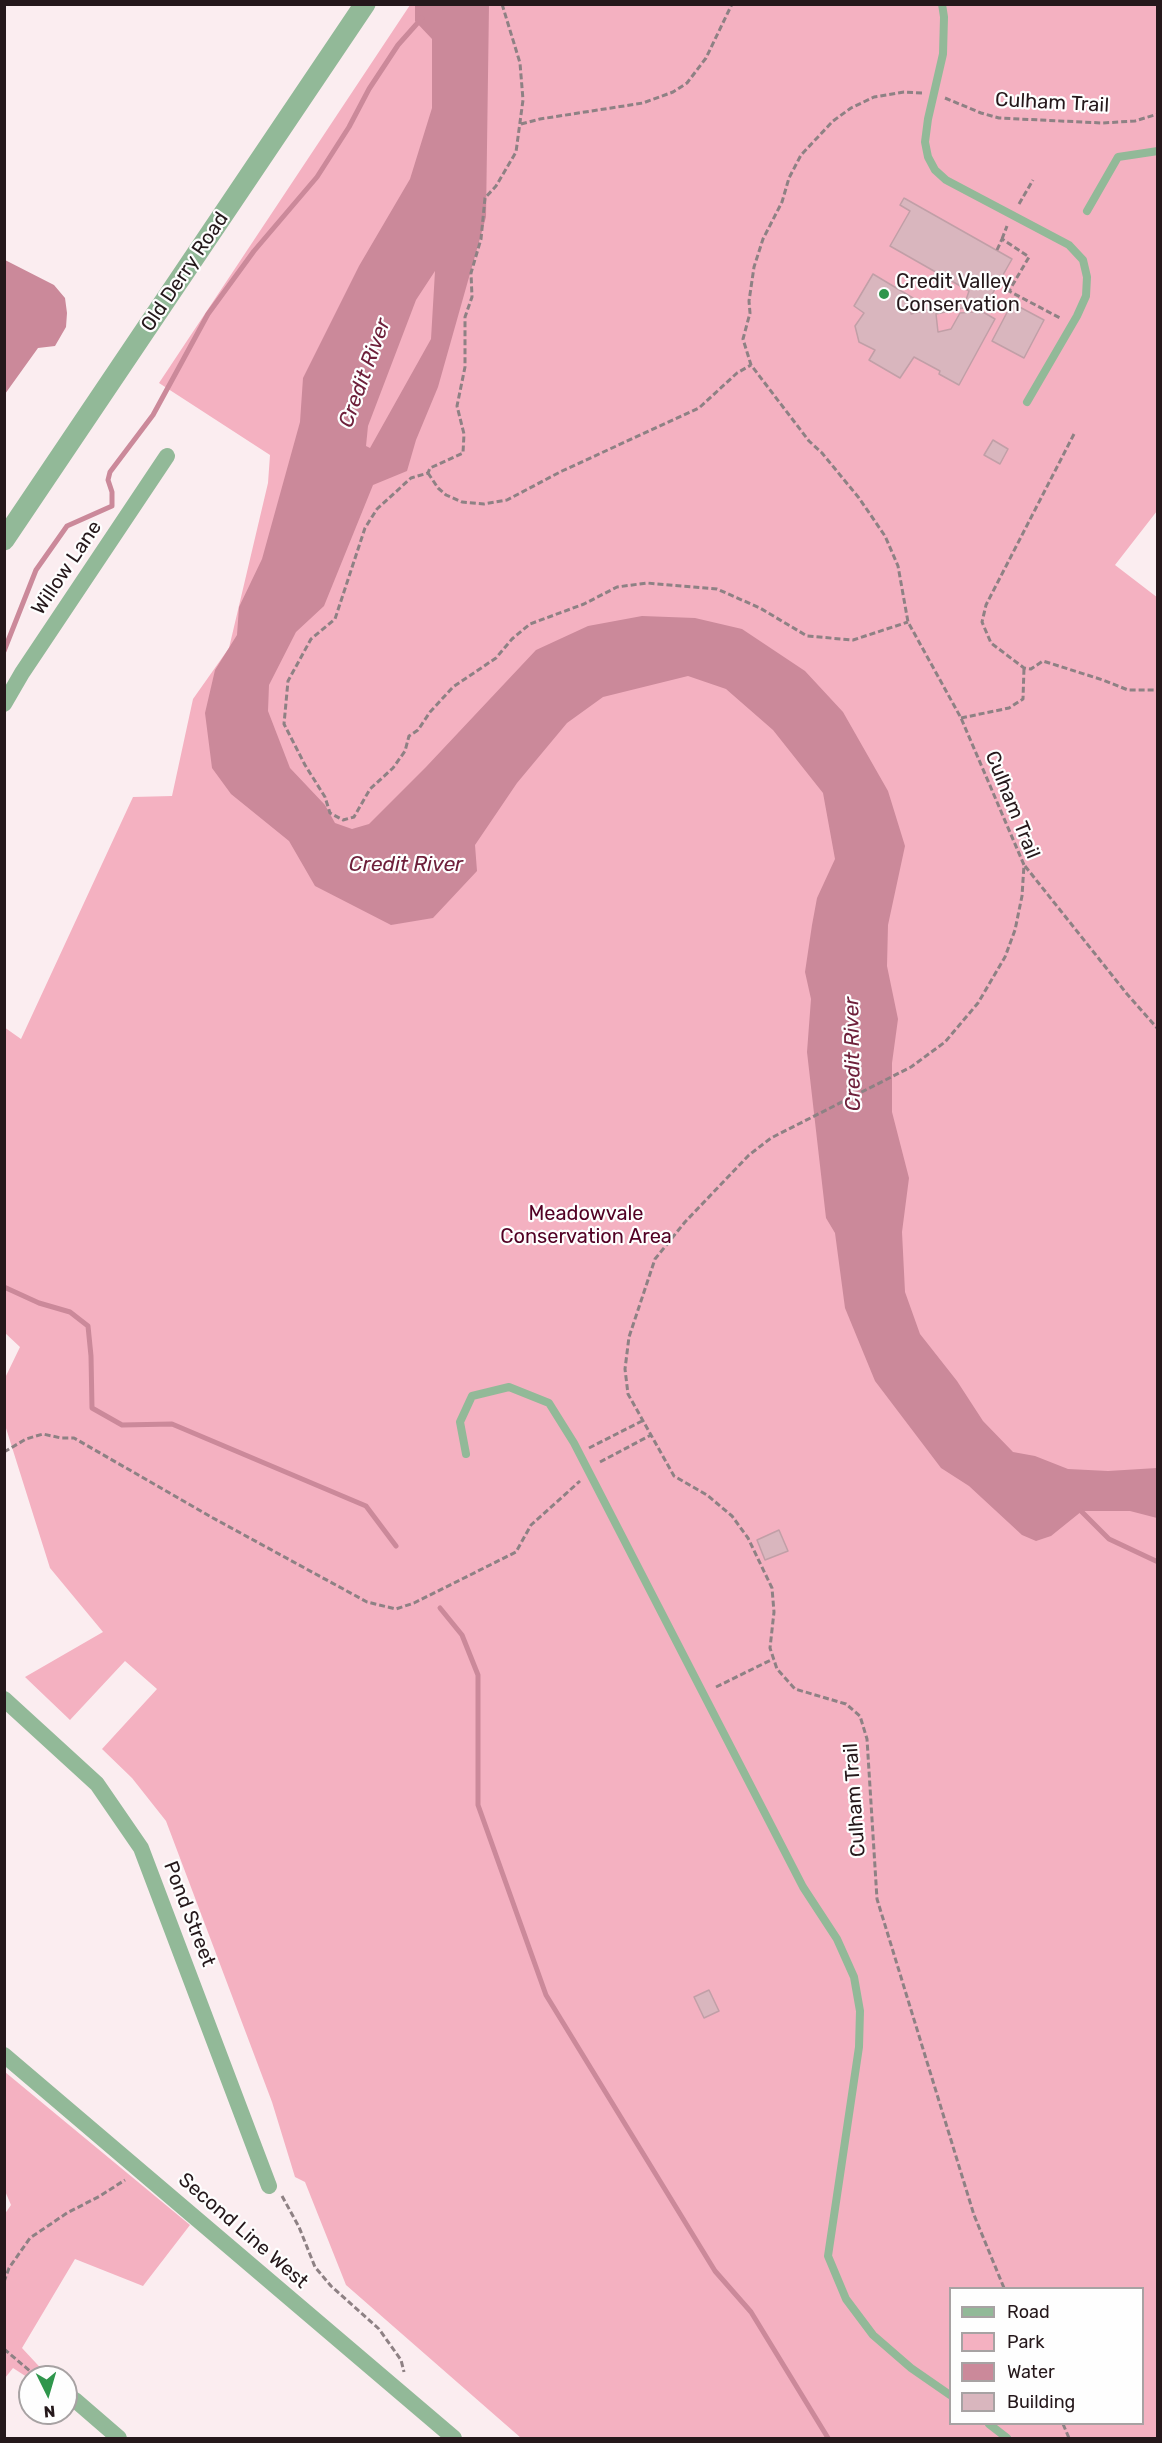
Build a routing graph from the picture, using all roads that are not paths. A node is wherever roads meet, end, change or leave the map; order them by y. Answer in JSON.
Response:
{"nodes":[{"id":1,"x":365,"y":4,"type":"edge"},
{"id":2,"x":942,"y":4,"type":"edge"},
{"id":3,"x":1158,"y":151,"type":"edge"},
{"id":4,"x":1087,"y":211,"type":"dead end"},
{"id":5,"x":1027,"y":402,"type":"dead end"},
{"id":6,"x":167,"y":456,"type":"dead end"},
{"id":7,"x":4,"y":540,"type":"edge"},
{"id":8,"x":4,"y":704,"type":"edge"},
{"id":9,"x":466,"y":1454,"type":"dead end"},
{"id":10,"x":4,"y":1699,"type":"edge"},
{"id":11,"x":4,"y":2055,"type":"edge"},
{"id":12,"x":269,"y":2186,"type":"road end"},
{"id":13,"x":949,"y":2394,"type":"edge"},
{"id":14,"x":78,"y":2403,"type":"edge"},
{"id":15,"x":990,"y":2425,"type":"edge"},
{"id":16,"x":119,"y":2439,"type":"edge"},
{"id":17,"x":454,"y":2439,"type":"edge"},
{"id":18,"x":1007,"y":2439,"type":"edge"}],
"edges":[{"from":1,"to":7,"type":"street","name":"Old Derry Road"},
{"from":2,"to":5,"type":"lane"},
{"from":3,"to":4,"type":"lane"},
{"from":6,"to":8,"type":"street","name":"Willow Lane"},
{"from":9,"to":13,"type":"lane"},
{"from":10,"to":12,"type":"street","name":"Pond Street"},
{"from":11,"to":17,"type":"street","name":"Second Line West"},
{"from":14,"to":16,"type":"street"},
{"from":15,"to":18,"type":"lane"}]}
